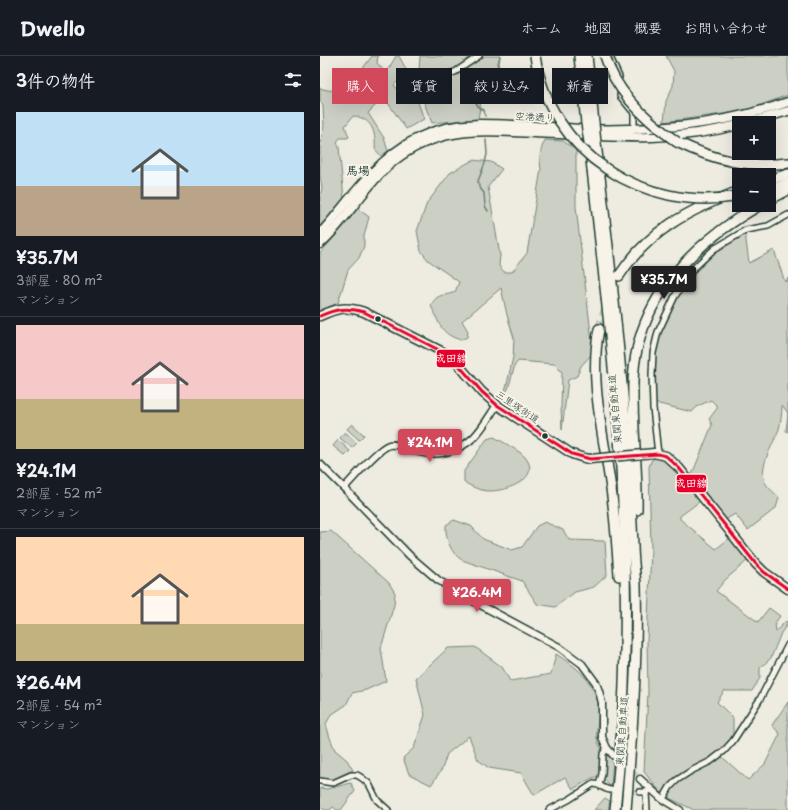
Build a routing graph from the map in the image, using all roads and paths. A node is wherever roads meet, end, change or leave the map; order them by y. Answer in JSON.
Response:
{"nodes":[{"id":1,"x":480,"y":56,"type":"edge"},
{"id":2,"x":535,"y":56,"type":"edge"},
{"id":3,"x":586,"y":56,"type":"edge"},
{"id":4,"x":605,"y":56,"type":"edge"},
{"id":5,"x":609,"y":56,"type":"edge"},
{"id":6,"x":579,"y":60,"type":"edge"},
{"id":7,"x":452,"y":73,"type":"edge"},
{"id":8,"x":788,"y":102,"type":"edge"},
{"id":9,"x":788,"y":110,"type":"edge"},
{"id":10,"x":769,"y":116,"type":"edge"},
{"id":11,"x":590,"y":123,"type":"junction"},
{"id":12,"x":732,"y":126,"type":"edge"},
{"id":13,"x":634,"y":130,"type":"junction"},
{"id":14,"x":592,"y":143,"type":"junction"},
{"id":15,"x":788,"y":163,"type":"edge"},
{"id":16,"x":788,"y":174,"type":"edge"},
{"id":17,"x":776,"y":178,"type":"edge"},
{"id":18,"x":788,"y":184,"type":"edge"},
{"id":19,"x":776,"y":188,"type":"edge"},
{"id":20,"x":788,"y":190,"type":"edge"},
{"id":21,"x":732,"y":194,"type":"edge"},
{"id":22,"x":776,"y":196,"type":"edge"},
{"id":23,"x":732,"y":197,"type":"edge"},
{"id":24,"x":749,"y":212,"type":"edge"},
{"id":25,"x":788,"y":214,"type":"edge"},
{"id":26,"x":320,"y":234,"type":"edge"},
{"id":27,"x":320,"y":244,"type":"edge"},
{"id":28,"x":619,"y":276,"type":"tunnel mouth"},
{"id":29,"x":320,"y":316,"type":"edge"},
{"id":30,"x":599,"y":329,"type":"tunnel mouth"},
{"id":31,"x":497,"y":405,"type":"junction"},
{"id":32,"x":656,"y":453,"type":"junction"},
{"id":33,"x":320,"y":464,"type":"edge"},
{"id":34,"x":344,"y":488,"type":"junction"},
{"id":35,"x":636,"y":584,"type":"junction"},
{"id":36,"x":788,"y":589,"type":"edge"},
{"id":37,"x":788,"y":646,"type":"edge"},
{"id":38,"x":624,"y":682,"type":"junction"},
{"id":39,"x":607,"y":748,"type":"junction"},
{"id":40,"x":614,"y":756,"type":"tunnel mouth"},
{"id":41,"x":640,"y":779,"type":"tunnel mouth"},
{"id":42,"x":320,"y":782,"type":"edge"},
{"id":43,"x":599,"y":785,"type":"junction"},
{"id":44,"x":611,"y":790,"type":"tunnel mouth"},
{"id":45,"x":649,"y":791,"type":"junction"},
{"id":46,"x":640,"y":792,"type":"tunnel mouth"},
{"id":47,"x":663,"y":800,"type":"junction"},
{"id":48,"x":388,"y":810,"type":"edge"},
{"id":49,"x":549,"y":810,"type":"edge"},
{"id":50,"x":615,"y":810,"type":"edge"},
{"id":51,"x":626,"y":810,"type":"edge"},
{"id":52,"x":647,"y":810,"type":"edge"},
{"id":53,"x":680,"y":810,"type":"edge"}],
"edges":[{"from":1,"to":7,"type":"street"},
{"from":2,"to":23,"type":"highway","bridge":true},
{"from":3,"to":11,"type":"highway","name":"東関東自動車道"},
{"from":4,"to":15,"type":"highway","bridge":true},
{"from":5,"to":13,"type":"street"},
{"from":6,"to":11,"type":"highway","name":"東関東自動車道"},
{"from":8,"to":13,"type":"main road","name":"空港通り"},
{"from":9,"to":10,"type":"main road"},
{"from":11,"to":14,"type":"highway","name":"東関東自動車道","bridge":true},
{"from":12,"to":27,"type":"main road","name":"空港通り"},
{"from":13,"to":26,"type":"main road","name":"空港通り"},
{"from":14,"to":35,"type":"highway","name":"東関東自動車道"},
{"from":14,"to":38,"type":"highway","name":"東関東自動車道"},
{"from":16,"to":17,"type":"highway"},
{"from":18,"to":19,"type":"highway"},
{"from":20,"to":22,"type":"highway"},
{"from":21,"to":28,"type":"highway"},
{"from":24,"to":35,"type":"highway"},
{"from":25,"to":32,"type":"street"},
{"from":29,"to":31,"type":"main road","name":"三里塚街道"},
{"from":30,"to":38,"type":"highway"},
{"from":31,"to":32,"type":"main road","name":"三里塚街道","bridge":true},
{"from":31,"to":34,"type":"street"},
{"from":32,"to":36,"type":"main road"},
{"from":33,"to":34,"type":"street"},
{"from":34,"to":39,"type":"street"},
{"from":35,"to":51,"type":"highway","name":"東関東自動車道"},
{"from":37,"to":47,"type":"street"},
{"from":38,"to":50,"type":"highway","name":"東関東自動車道"},
{"from":39,"to":40,"type":"street"},
{"from":39,"to":43,"type":"street"},
{"from":41,"to":45,"type":"street"},
{"from":42,"to":48,"type":"street"},
{"from":43,"to":44,"type":"street"},
{"from":43,"to":49,"type":"street"},
{"from":45,"to":46,"type":"street"},
{"from":45,"to":47,"type":"street"},
{"from":45,"to":52,"type":"street"},
{"from":47,"to":53,"type":"street"}]}
